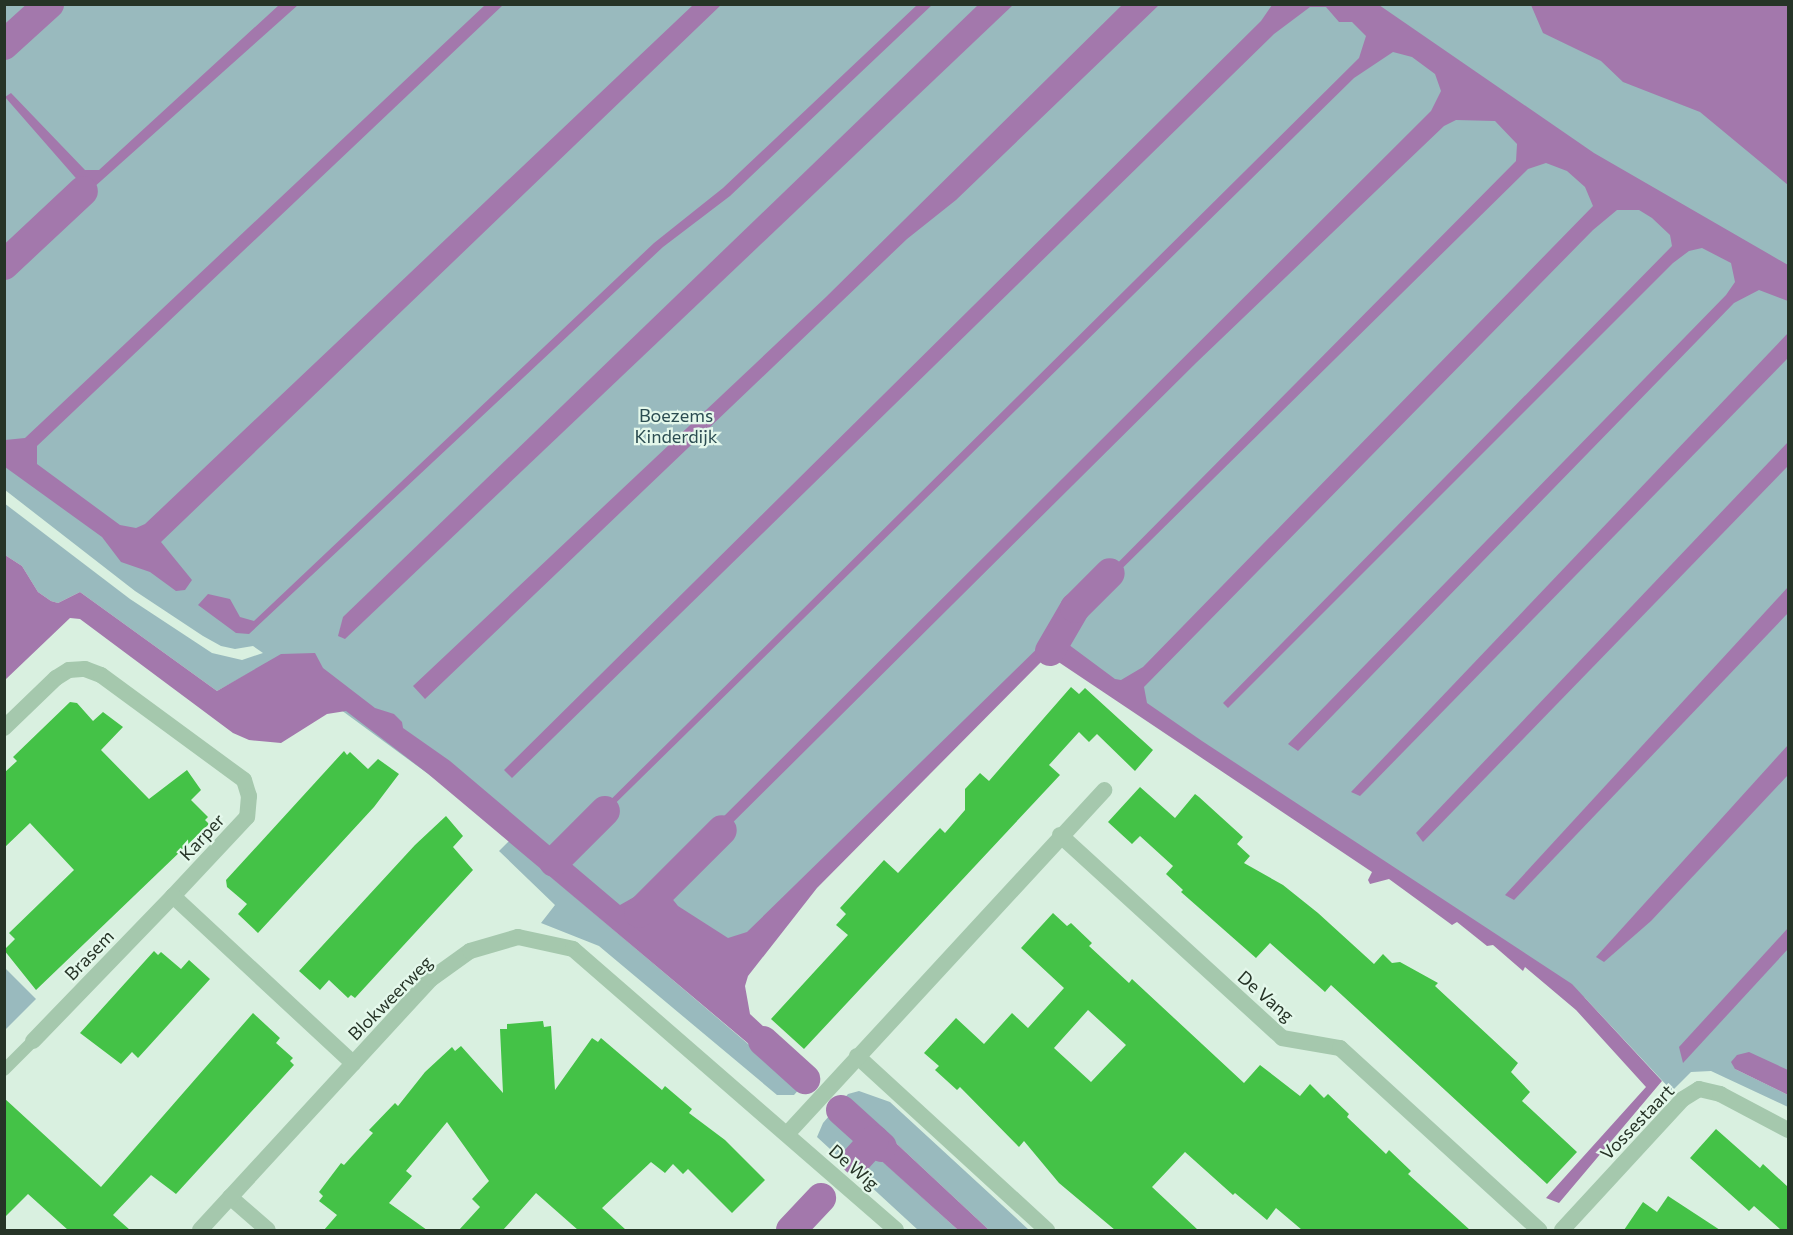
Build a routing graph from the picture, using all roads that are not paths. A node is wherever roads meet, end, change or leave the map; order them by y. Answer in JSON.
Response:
{"nodes":[{"id":1,"x":4,"y":728,"type":"edge"},
{"id":2,"x":1104,"y":790,"type":"dead end"},
{"id":3,"x":1060,"y":835,"type":"junction"},
{"id":4,"x":173,"y":896,"type":"junction"},
{"id":5,"x":33,"y":1041,"type":"joint"},
{"id":6,"x":857,"y":1056,"type":"junction"},
{"id":7,"x":353,"y":1063,"type":"junction"},
{"id":8,"x":4,"y":1070,"type":"edge"},
{"id":9,"x":1788,"y":1130,"type":"edge"},
{"id":10,"x":787,"y":1134,"type":"junction"},
{"id":11,"x":230,"y":1197,"type":"junction"},
{"id":12,"x":200,"y":1230,"type":"edge"},
{"id":13,"x":268,"y":1230,"type":"edge"},
{"id":14,"x":896,"y":1230,"type":"edge"},
{"id":15,"x":1047,"y":1230,"type":"edge"},
{"id":16,"x":1539,"y":1230,"type":"edge"},
{"id":17,"x":1562,"y":1230,"type":"edge"}],
"edges":[{"from":1,"to":4,"type":"street","name":"Karper"},
{"from":2,"to":3,"type":"street"},
{"from":3,"to":6,"type":"street"},
{"from":3,"to":16,"type":"street","name":"De Vang"},
{"from":4,"to":5,"type":"street","name":"Brasem"},
{"from":4,"to":7,"type":"street"},
{"from":5,"to":8,"type":"lane"},
{"from":6,"to":10,"type":"street"},
{"from":6,"to":15,"type":"street"},
{"from":7,"to":10,"type":"street","name":"Blokweerweg"},
{"from":7,"to":11,"type":"street","name":"Blokweerweg"},
{"from":9,"to":17,"type":"street","name":"Vossestaart"},
{"from":10,"to":14,"type":"street","name":"De Wig"},
{"from":11,"to":12,"type":"street","name":"Blokweerweg"},
{"from":11,"to":13,"type":"street"}]}
